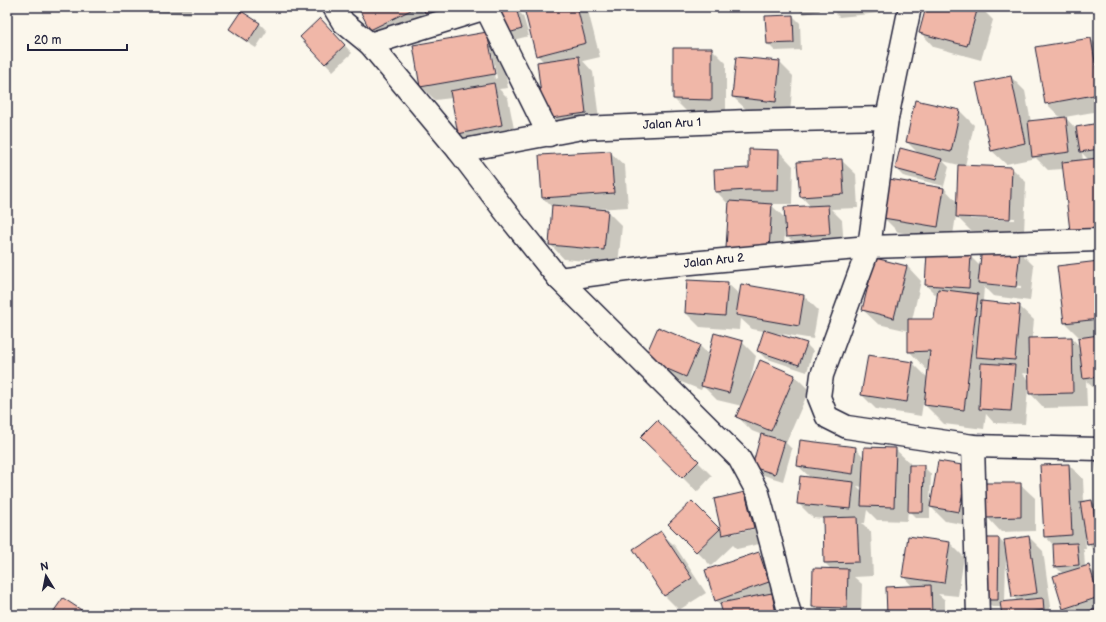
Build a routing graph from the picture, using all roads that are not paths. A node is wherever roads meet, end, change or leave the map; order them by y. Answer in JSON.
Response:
{"nodes":[{"id":1,"x":334,"y":7,"type":"edge"},
{"id":2,"x":910,"y":7,"type":"edge"},
{"id":3,"x":487,"y":8,"type":"edge"},
{"id":4,"x":370,"y":44,"type":"junction"},
{"id":5,"x":887,"y":118,"type":"junction"},
{"id":6,"x":549,"y":135,"type":"junction"},
{"id":7,"x":459,"y":151,"type":"junction"},
{"id":8,"x":1099,"y":240,"type":"edge"},
{"id":9,"x":869,"y":247,"type":"junction"},
{"id":10,"x":559,"y":279,"type":"junction"},
{"id":11,"x":974,"y":446,"type":"junction"},
{"id":12,"x":1099,"y":449,"type":"edge"},
{"id":13,"x":790,"y":615,"type":"edge"},
{"id":14,"x":978,"y":615,"type":"edge"}],
"edges":[{"from":1,"to":4,"type":"street"},
{"from":2,"to":5,"type":"street"},
{"from":3,"to":4,"type":"street"},
{"from":3,"to":6,"type":"street"},
{"from":4,"to":7,"type":"street"},
{"from":5,"to":6,"type":"street","name":"Jalan Aru 1"},
{"from":5,"to":9,"type":"street"},
{"from":6,"to":7,"type":"street","name":"Jalan Aru 1"},
{"from":7,"to":10,"type":"street"},
{"from":8,"to":9,"type":"street","name":"Jalan Aru 2"},
{"from":9,"to":10,"type":"street","name":"Jalan Aru 2"},
{"from":9,"to":11,"type":"street"},
{"from":10,"to":13,"type":"street"},
{"from":11,"to":12,"type":"street"},
{"from":11,"to":14,"type":"street"}]}
